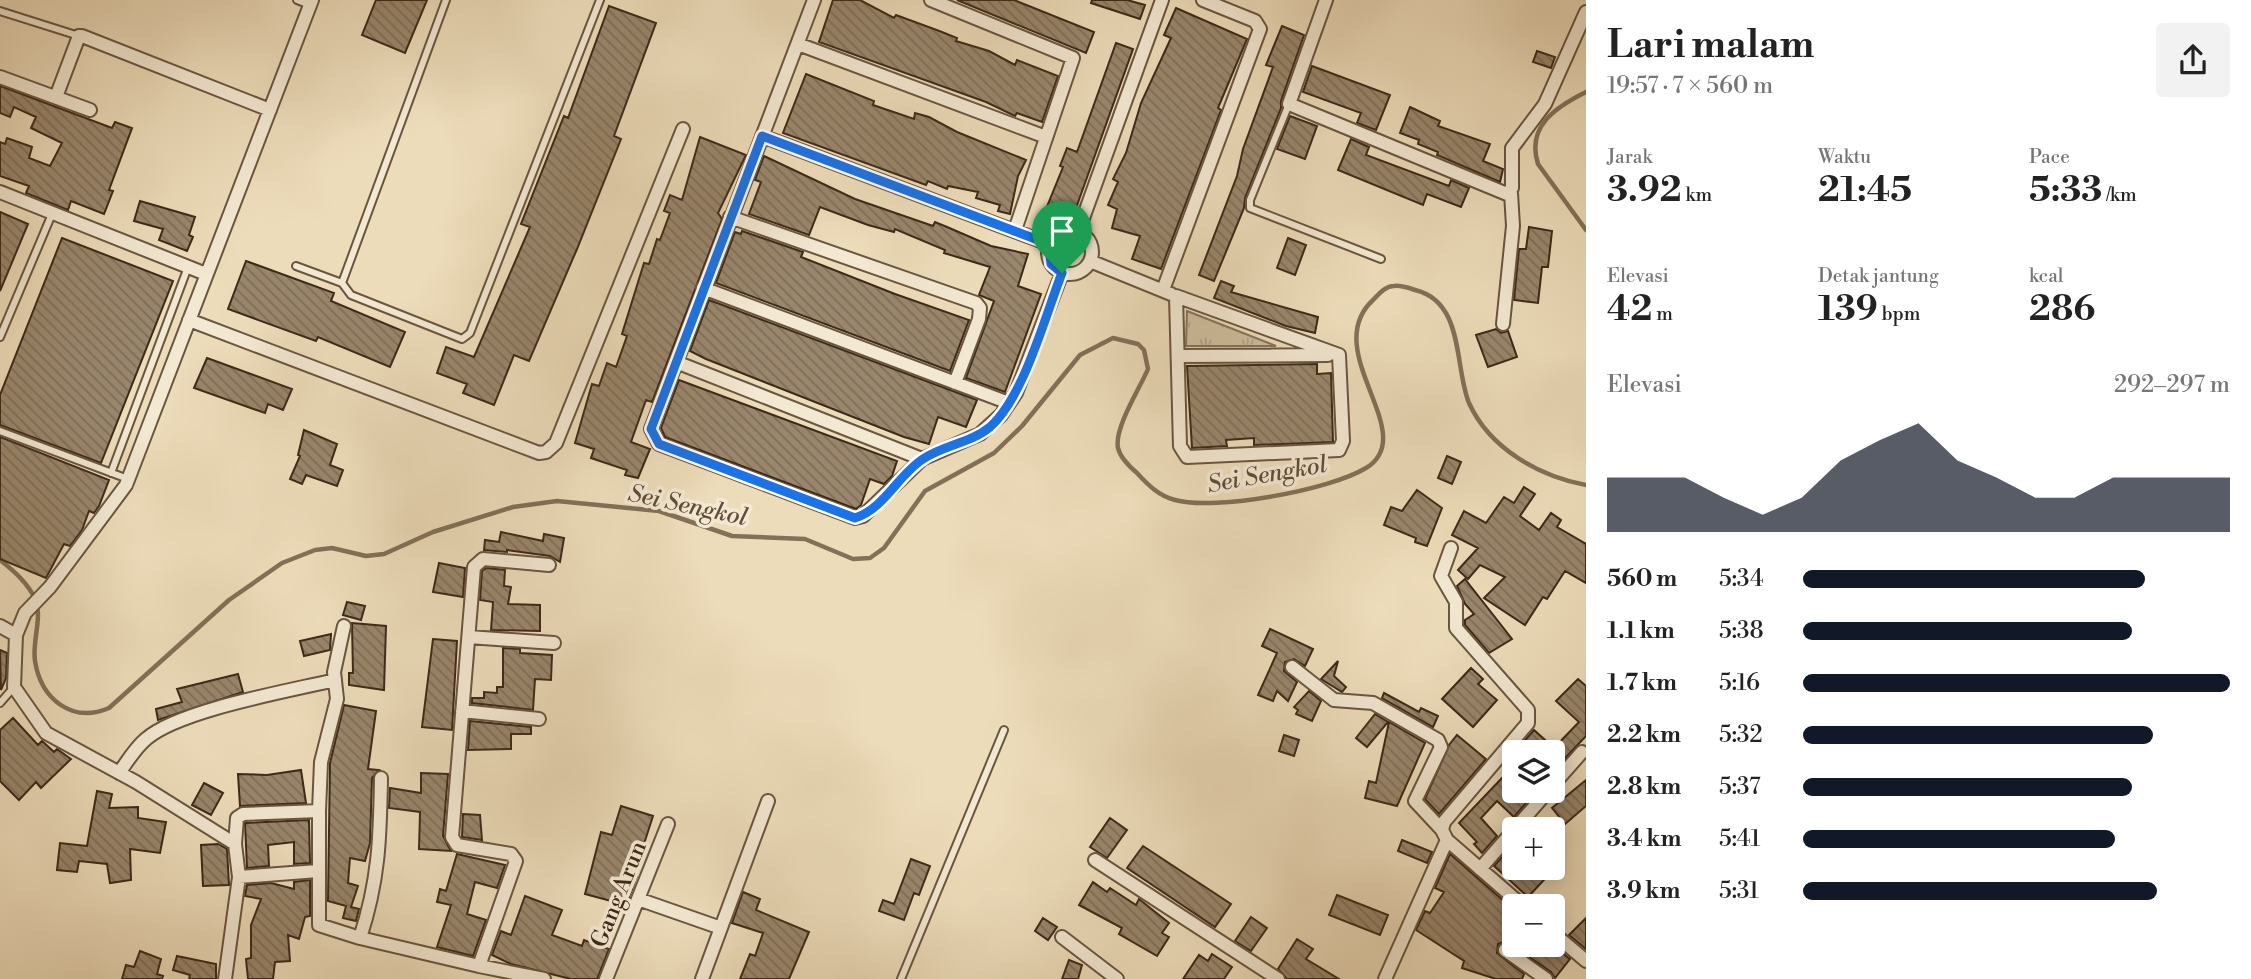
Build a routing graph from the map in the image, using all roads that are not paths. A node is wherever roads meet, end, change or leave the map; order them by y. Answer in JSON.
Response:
{"nodes":[{"id":1,"x":297,"y":0,"type":"edge"},
{"id":2,"x":446,"y":0,"type":"edge"},
{"id":3,"x":600,"y":0,"type":"edge"},
{"id":4,"x":814,"y":0,"type":"edge"},
{"id":5,"x":931,"y":0,"type":"edge"},
{"id":6,"x":1162,"y":0,"type":"edge"},
{"id":7,"x":1203,"y":0,"type":"edge"},
{"id":8,"x":1326,"y":0,"type":"edge"},
{"id":9,"x":311,"y":3,"type":"edge"},
{"id":10,"x":0,"y":11,"type":"edge"},
{"id":11,"x":1586,"y":12,"type":"edge"},
{"id":12,"x":79,"y":36,"type":"junction"},
{"id":13,"x":798,"y":44,"type":"junction"},
{"id":14,"x":0,"y":77,"type":"edge"},
{"id":15,"x":56,"y":97,"type":"junction"},
{"id":16,"x":1289,"y":104,"type":"junction"},
{"id":17,"x":90,"y":110,"type":"dead end"},
{"id":18,"x":270,"y":110,"type":"junction"},
{"id":19,"x":683,"y":129,"type":"dead end"},
{"id":20,"x":762,"y":136,"type":"junction"},
{"id":21,"x":1046,"y":137,"type":"junction"},
{"id":22,"x":0,"y":192,"type":"edge"},
{"id":23,"x":1511,"y":193,"type":"junction"},
{"id":24,"x":52,"y":214,"type":"junction"},
{"id":25,"x":730,"y":217,"type":"junction"},
{"id":26,"x":1015,"y":230,"type":"junction"},
{"id":27,"x":1078,"y":232,"type":"junction"},
{"id":28,"x":1049,"y":244,"type":"junction"},
{"id":29,"x":1381,"y":259,"type":"dead end"},
{"id":30,"x":1090,"y":261,"type":"junction"},
{"id":31,"x":296,"y":266,"type":"dead end"},
{"id":32,"x":188,"y":267,"type":"junction"},
{"id":33,"x":1062,"y":273,"type":"junction"},
{"id":34,"x":206,"y":274,"type":"junction"},
{"id":35,"x":342,"y":283,"type":"junction"},
{"id":36,"x":703,"y":288,"type":"junction"},
{"id":37,"x":1163,"y":290,"type":"junction"},
{"id":38,"x":1176,"y":296,"type":"junction"},
{"id":39,"x":188,"y":320,"type":"junction"},
{"id":40,"x":1503,"y":324,"type":"dead end"},
{"id":41,"x":0,"y":337,"type":"edge"},
{"id":42,"x":1339,"y":355,"type":"junction"},
{"id":43,"x":1180,"y":356,"type":"junction"},
{"id":44,"x":676,"y":362,"type":"junction"},
{"id":45,"x":955,"y":383,"type":"junction"},
{"id":46,"x":1009,"y":403,"type":"junction"},
{"id":47,"x":0,"y":431,"type":"edge"},
{"id":48,"x":922,"y":459,"type":"junction"},
{"id":49,"x":111,"y":473,"type":"junction"},
{"id":50,"x":128,"y":480,"type":"junction"},
{"id":51,"x":1451,"y":548,"type":"dead end"},
{"id":52,"x":549,"y":565,"type":"dead end"},
{"id":53,"x":0,"y":626,"type":"edge"},
{"id":54,"x":344,"y":626,"type":"dead end"},
{"id":55,"x":16,"y":635,"type":"junction"},
{"id":56,"x":469,"y":637,"type":"junction"},
{"id":57,"x":554,"y":643,"type":"dead end"},
{"id":58,"x":1292,"y":667,"type":"dead end"},
{"id":59,"x":335,"y":680,"type":"junction"},
{"id":60,"x":13,"y":687,"type":"junction"},
{"id":61,"x":0,"y":703,"type":"edge"},
{"id":62,"x":463,"y":711,"type":"junction"},
{"id":63,"x":539,"y":719,"type":"dead end"},
{"id":64,"x":1004,"y":730,"type":"dead end"},
{"id":65,"x":1582,"y":752,"type":"dead end"},
{"id":66,"x":1565,"y":771,"type":"edge"},
{"id":67,"x":119,"y":773,"type":"junction"},
{"id":68,"x":381,"y":778,"type":"dead end"},
{"id":69,"x":768,"y":801,"type":"dead end"},
{"id":70,"x":1538,"y":803,"type":"edge"},
{"id":71,"x":318,"y":811,"type":"junction"},
{"id":72,"x":1525,"y":817,"type":"edge"},
{"id":73,"x":668,"y":824,"type":"dead end"},
{"id":74,"x":1445,"y":835,"type":"junction"},
{"id":75,"x":1502,"y":844,"type":"edge"},
{"id":76,"x":235,"y":845,"type":"junction"},
{"id":77,"x":1095,"y":860,"type":"dead end"},
{"id":78,"x":1480,"y":869,"type":"junction"},
{"id":79,"x":318,"y":871,"type":"junction"},
{"id":80,"x":239,"y":877,"type":"junction"},
{"id":81,"x":1509,"y":894,"type":"edge"},
{"id":82,"x":638,"y":899,"type":"junction"},
{"id":83,"x":721,"y":928,"type":"junction"},
{"id":84,"x":1062,"y":937,"type":"dead end"},
{"id":85,"x":360,"y":938,"type":"junction"},
{"id":86,"x":1565,"y":943,"type":"edge"},
{"id":87,"x":1515,"y":957,"type":"edge"},
{"id":88,"x":1586,"y":961,"type":"edge"},
{"id":89,"x":479,"y":966,"type":"junction"},
{"id":90,"x":225,"y":979,"type":"edge"},
{"id":91,"x":544,"y":979,"type":"edge"},
{"id":92,"x":606,"y":979,"type":"edge"},
{"id":93,"x":702,"y":979,"type":"edge"},
{"id":94,"x":901,"y":979,"type":"edge"},
{"id":95,"x":1116,"y":979,"type":"edge"},
{"id":96,"x":1278,"y":979,"type":"edge"},
{"id":97,"x":1385,"y":979,"type":"edge"},
{"id":98,"x":1546,"y":979,"type":"edge"}],
"edges":[{"from":1,"to":9,"type":"lane"},
{"from":2,"to":35,"type":"lane"},
{"from":3,"to":35,"type":"lane"},
{"from":4,"to":13,"type":"street"},
{"from":5,"to":21,"type":"street"},
{"from":6,"to":27,"type":"street"},
{"from":7,"to":37,"type":"street"},
{"from":8,"to":16,"type":"street"},
{"from":9,"to":18,"type":"street"},
{"from":10,"to":12,"type":"lane"},
{"from":11,"to":23,"type":"street"},
{"from":12,"to":15,"type":"street"},
{"from":12,"to":18,"type":"street"},
{"from":13,"to":20,"type":"street"},
{"from":13,"to":21,"type":"street"},
{"from":14,"to":15,"type":"street"},
{"from":15,"to":17,"type":"street"},
{"from":16,"to":23,"type":"street"},
{"from":16,"to":29,"type":"lane"},
{"from":18,"to":34,"type":"street"},
{"from":19,"to":39,"type":"street"},
{"from":20,"to":25,"type":"street"},
{"from":20,"to":26,"type":"street"},
{"from":21,"to":26,"type":"street"},
{"from":22,"to":24,"type":"street"},
{"from":23,"to":40,"type":"street"},
{"from":24,"to":32,"type":"street"},
{"from":24,"to":41,"type":"lane"},
{"from":25,"to":36,"type":"street"},
{"from":25,"to":45,"type":"street"},
{"from":26,"to":28,"type":"street"},
{"from":27,"to":28,"type":"street"},
{"from":27,"to":30,"type":"street"},
{"from":28,"to":33,"type":"street"},
{"from":30,"to":33,"type":"street"},
{"from":30,"to":37,"type":"street"},
{"from":31,"to":35,"type":"lane"},
{"from":32,"to":34,"type":"street"},
{"from":32,"to":49,"type":"lane"},
{"from":33,"to":46,"type":"street"},
{"from":34,"to":39,"type":"street"},
{"from":36,"to":44,"type":"street"},
{"from":36,"to":45,"type":"street"},
{"from":37,"to":38,"type":"street"},
{"from":38,"to":42,"type":"street"},
{"from":38,"to":43,"type":"street"},
{"from":39,"to":50,"type":"street"},
{"from":42,"to":43,"type":"street"},
{"from":42,"to":43,"type":"street"},
{"from":44,"to":48,"type":"street"},
{"from":44,"to":48,"type":"street"},
{"from":45,"to":46,"type":"street"},
{"from":46,"to":48,"type":"street"},
{"from":47,"to":49,"type":"lane"},
{"from":49,"to":50,"type":"lane"},
{"from":50,"to":55,"type":"street"},
{"from":51,"to":74,"type":"street"},
{"from":52,"to":56,"type":"street"},
{"from":53,"to":55,"type":"street"},
{"from":54,"to":59,"type":"street"},
{"from":55,"to":60,"type":"street"},
{"from":56,"to":57,"type":"street"},
{"from":56,"to":62,"type":"street"},
{"from":58,"to":74,"type":"street"},
{"from":59,"to":67,"type":"street"},
{"from":59,"to":71,"type":"street"},
{"from":60,"to":61,"type":"lane"},
{"from":60,"to":67,"type":"street"},
{"from":62,"to":63,"type":"street"},
{"from":62,"to":89,"type":"street"},
{"from":64,"to":94,"type":"lane"},
{"from":65,"to":66,"type":"street"},
{"from":67,"to":76,"type":"street"},
{"from":68,"to":85,"type":"street"},
{"from":69,"to":83,"type":"street"},
{"from":70,"to":72,"type":"street"},
{"from":71,"to":76,"type":"street"},
{"from":71,"to":79,"type":"street"},
{"from":73,"to":82,"type":"street","name":"Gang Arun"},
{"from":74,"to":78,"type":"street"},
{"from":74,"to":97,"type":"street"},
{"from":75,"to":78,"type":"street"},
{"from":76,"to":80,"type":"street"},
{"from":77,"to":96,"type":"street"},
{"from":78,"to":81,"type":"street"},
{"from":79,"to":80,"type":"street"},
{"from":79,"to":85,"type":"street"},
{"from":80,"to":90,"type":"street"},
{"from":82,"to":83,"type":"street"},
{"from":82,"to":92,"type":"street","name":"Gang Arun"},
{"from":83,"to":93,"type":"street"},
{"from":84,"to":95,"type":"street"},
{"from":85,"to":89,"type":"street"},
{"from":86,"to":88,"type":"street"},
{"from":87,"to":98,"type":"street"},
{"from":89,"to":91,"type":"street"}]}
